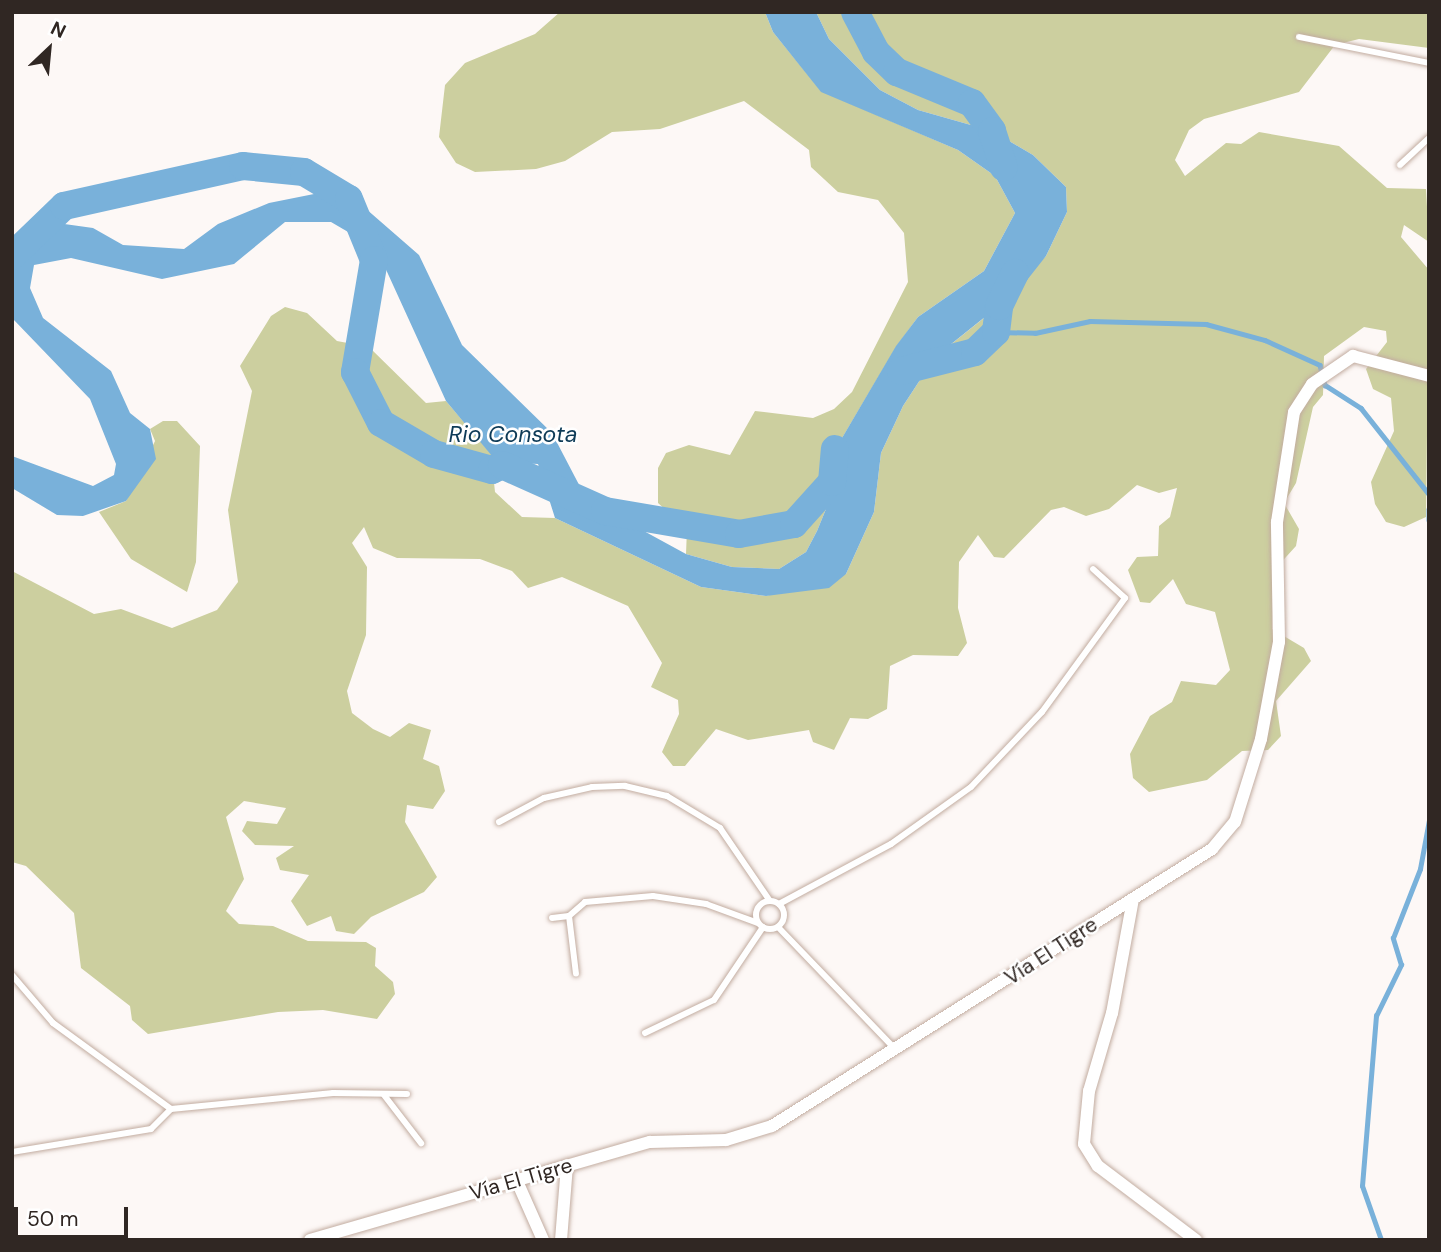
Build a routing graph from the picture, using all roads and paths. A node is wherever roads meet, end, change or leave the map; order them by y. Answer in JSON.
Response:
{"nodes":[{"id":1,"x":1299,"y":37,"type":"dead end"},
{"id":2,"x":1429,"y":63,"type":"edge"},
{"id":3,"x":1429,"y":138,"type":"edge"},
{"id":4,"x":1400,"y":165,"type":"dead end"},
{"id":5,"x":1429,"y":376,"type":"edge"},
{"id":6,"x":1093,"y":569,"type":"dead end"},
{"id":7,"x":499,"y":822,"type":"dead end"},
{"id":8,"x":1133,"y":899,"type":"junction"},
{"id":9,"x":770,"y":901,"type":"junction"},
{"id":10,"x":779,"y":904,"type":"junction"},
{"id":11,"x":569,"y":916,"type":"junction"},
{"id":12,"x":552,"y":918,"type":"dead end"},
{"id":13,"x":761,"y":925,"type":"junction"},
{"id":14,"x":778,"y":927,"type":"junction"},
{"id":15,"x":576,"y":974,"type":"dead end"},
{"id":16,"x":12,"y":975,"type":"edge"},
{"id":17,"x":645,"y":1033,"type":"dead end"},
{"id":18,"x":898,"y":1051,"type":"junction"},
{"id":19,"x":407,"y":1094,"type":"dead end"},
{"id":20,"x":384,"y":1095,"type":"junction"},
{"id":21,"x":171,"y":1109,"type":"junction"},
{"id":22,"x":421,"y":1143,"type":"dead end"},
{"id":23,"x":12,"y":1152,"type":"edge"},
{"id":24,"x":567,"y":1165,"type":"junction"},
{"id":25,"x":516,"y":1179,"type":"junction"},
{"id":26,"x":310,"y":1240,"type":"edge"},
{"id":27,"x":543,"y":1240,"type":"edge"},
{"id":28,"x":561,"y":1240,"type":"edge"},
{"id":29,"x":1196,"y":1240,"type":"edge"}],
"edges":[{"from":1,"to":2,"type":"lane"},
{"from":3,"to":4,"type":"lane"},
{"from":5,"to":8,"type":"street","name":"Vía El Tigre"},
{"from":6,"to":10,"type":"lane"},
{"from":7,"to":9,"type":"lane"},
{"from":8,"to":18,"type":"street","name":"Vía El Tigre"},
{"from":8,"to":29,"type":"street"},
{"from":9,"to":10,"type":"lane"},
{"from":9,"to":13,"type":"lane"},
{"from":10,"to":14,"type":"lane"},
{"from":11,"to":12,"type":"lane"},
{"from":11,"to":13,"type":"lane"},
{"from":11,"to":15,"type":"lane"},
{"from":13,"to":14,"type":"lane"},
{"from":13,"to":17,"type":"lane"},
{"from":14,"to":18,"type":"lane"},
{"from":16,"to":21,"type":"lane"},
{"from":18,"to":24,"type":"street","name":"Vía El Tigre"},
{"from":19,"to":20,"type":"lane"},
{"from":20,"to":21,"type":"lane"},
{"from":20,"to":22,"type":"lane"},
{"from":21,"to":23,"type":"lane"},
{"from":24,"to":25,"type":"street","name":"Vía El Tigre"},
{"from":24,"to":28,"type":"street"},
{"from":25,"to":26,"type":"street","name":"Vía El Tigre"},
{"from":25,"to":27,"type":"street"}]}
